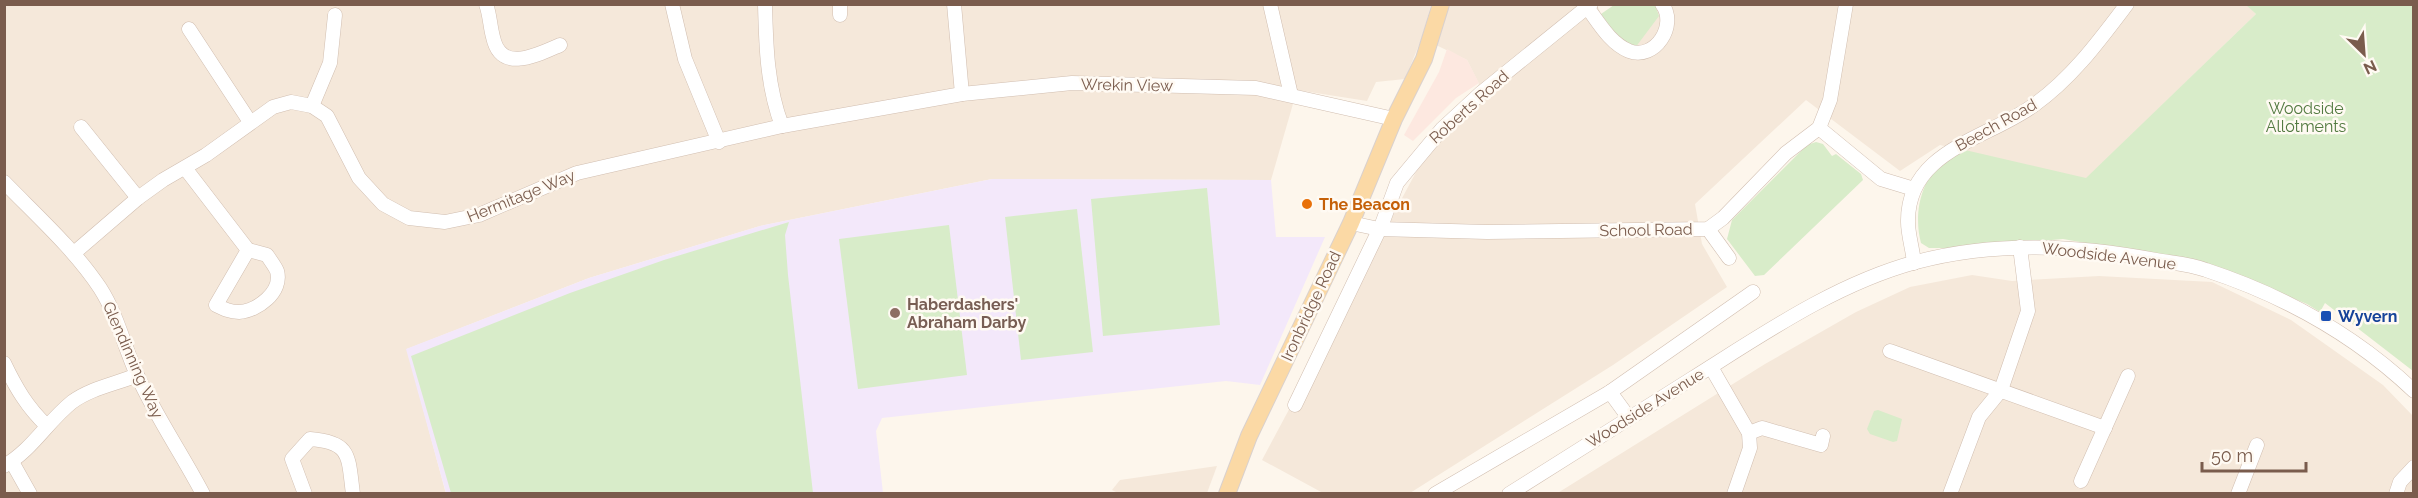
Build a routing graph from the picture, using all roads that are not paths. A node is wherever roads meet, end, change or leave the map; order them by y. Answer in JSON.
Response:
{"nodes":[{"id":1,"x":486,"y":4,"type":"edge"},
{"id":2,"x":672,"y":4,"type":"edge"},
{"id":3,"x":765,"y":4,"type":"edge"},
{"id":4,"x":954,"y":4,"type":"edge"},
{"id":5,"x":1270,"y":4,"type":"edge"},
{"id":6,"x":1441,"y":4,"type":"edge"},
{"id":7,"x":1662,"y":4,"type":"edge"},
{"id":8,"x":1846,"y":4,"type":"edge"},
{"id":9,"x":2127,"y":4,"type":"edge"},
{"id":10,"x":1589,"y":6,"type":"edge"},
{"id":11,"x":335,"y":15,"type":"dead end"},
{"id":12,"x":189,"y":29,"type":"dead end"},
{"id":13,"x":560,"y":45,"type":"dead end"},
{"id":14,"x":962,"y":94,"type":"junction"},
{"id":15,"x":1291,"y":95,"type":"junction"},
{"id":16,"x":312,"y":106,"type":"junction"},
{"id":17,"x":1394,"y":119,"type":"junction"},
{"id":18,"x":250,"y":122,"type":"junction"},
{"id":19,"x":782,"y":126,"type":"junction"},
{"id":20,"x":81,"y":127,"type":"dead end"},
{"id":21,"x":1819,"y":128,"type":"junction"},
{"id":22,"x":718,"y":142,"type":"junction"},
{"id":23,"x":185,"y":168,"type":"junction"},
{"id":24,"x":4,"y":182,"type":"edge"},
{"id":25,"x":1914,"y":189,"type":"junction"},
{"id":26,"x":138,"y":198,"type":"junction"},
{"id":27,"x":1351,"y":223,"type":"junction"},
{"id":28,"x":1379,"y":229,"type":"junction"},
{"id":29,"x":1708,"y":229,"type":"junction"},
{"id":30,"x":2020,"y":247,"type":"junction"},
{"id":31,"x":248,"y":250,"type":"junction"},
{"id":32,"x":74,"y":253,"type":"junction"},
{"id":33,"x":1729,"y":258,"type":"dead end"},
{"id":34,"x":1914,"y":263,"type":"junction"},
{"id":35,"x":1753,"y":292,"type":"dead end"},
{"id":36,"x":1890,"y":351,"type":"dead end"},
{"id":37,"x":4,"y":363,"type":"edge"},
{"id":38,"x":1711,"y":367,"type":"junction"},
{"id":39,"x":137,"y":375,"type":"junction"},
{"id":40,"x":2128,"y":376,"type":"dead end"},
{"id":41,"x":2001,"y":390,"type":"junction"},
{"id":42,"x":2414,"y":391,"type":"edge"},
{"id":43,"x":1610,"y":392,"type":"junction"},
{"id":44,"x":1294,"y":405,"type":"dead end"},
{"id":45,"x":1629,"y":418,"type":"junction"},
{"id":46,"x":47,"y":426,"type":"junction"},
{"id":47,"x":2105,"y":428,"type":"junction"},
{"id":48,"x":1749,"y":433,"type":"junction"},
{"id":49,"x":1823,"y":436,"type":"dead end"},
{"id":50,"x":2256,"y":445,"type":"dead end"},
{"id":51,"x":8,"y":464,"type":"edge"},
{"id":52,"x":2414,"y":467,"type":"edge"},
{"id":53,"x":2081,"y":481,"type":"dead end"},
{"id":54,"x":30,"y":494,"type":"edge"},
{"id":55,"x":203,"y":494,"type":"edge"},
{"id":56,"x":305,"y":494,"type":"edge"},
{"id":57,"x":353,"y":494,"type":"edge"},
{"id":58,"x":1227,"y":494,"type":"edge"},
{"id":59,"x":1434,"y":494,"type":"edge"},
{"id":60,"x":1509,"y":494,"type":"edge"},
{"id":61,"x":1734,"y":494,"type":"edge"},
{"id":62,"x":1950,"y":494,"type":"edge"},
{"id":63,"x":2238,"y":494,"type":"edge"},
{"id":64,"x":2396,"y":494,"type":"edge"}],
"edges":[{"from":1,"to":13,"type":"street"},
{"from":2,"to":22,"type":"street"},
{"from":3,"to":19,"type":"street"},
{"from":4,"to":14,"type":"street"},
{"from":5,"to":15,"type":"street"},
{"from":6,"to":17,"type":"main road","name":"Ironbridge Road"},
{"from":7,"to":10,"type":"street","name":"Roberts Road"},
{"from":8,"to":21,"type":"street"},
{"from":9,"to":25,"type":"street","name":"Beech Road"},
{"from":10,"to":28,"type":"street","name":"Roberts Road"},
{"from":11,"to":16,"type":"street"},
{"from":12,"to":18,"type":"street"},
{"from":14,"to":15,"type":"street","name":"Wrekin View"},
{"from":14,"to":19,"type":"street","name":"Wrekin View"},
{"from":15,"to":17,"type":"street","name":"Wrekin View"},
{"from":16,"to":18,"type":"street"},
{"from":16,"to":22,"type":"street","name":"Hermitage Way"},
{"from":17,"to":27,"type":"main road","name":"Ironbridge Road"},
{"from":18,"to":23,"type":"street"},
{"from":19,"to":22,"type":"street","name":"Hermitage Way"},
{"from":20,"to":26,"type":"street"},
{"from":21,"to":25,"type":"street"},
{"from":21,"to":29,"type":"street","name":"School Road"},
{"from":23,"to":26,"type":"street"},
{"from":23,"to":31,"type":"street"},
{"from":24,"to":32,"type":"street","name":"Glendinning Way"},
{"from":25,"to":34,"type":"street","name":"Beech Road"},
{"from":26,"to":32,"type":"street"},
{"from":27,"to":28,"type":"street","name":"School Road"},
{"from":27,"to":58,"type":"main road","name":"Ironbridge Road"},
{"from":28,"to":29,"type":"street","name":"School Road"},
{"from":28,"to":44,"type":"street"},
{"from":29,"to":33,"type":"street"},
{"from":30,"to":34,"type":"street","name":"Woodside Avenue"},
{"from":30,"to":41,"type":"street"},
{"from":30,"to":42,"type":"street","name":"Woodside Avenue"},
{"from":31,"to":31,"type":"street"},
{"from":32,"to":39,"type":"street","name":"Glendinning Way"},
{"from":34,"to":38,"type":"street","name":"Woodside Avenue"},
{"from":35,"to":43,"type":"street"},
{"from":36,"to":41,"type":"street"},
{"from":37,"to":46,"type":"street"},
{"from":38,"to":45,"type":"street","name":"Woodside Avenue"},
{"from":38,"to":48,"type":"street"},
{"from":39,"to":46,"type":"street"},
{"from":39,"to":55,"type":"street","name":"Glendinning Way"},
{"from":40,"to":47,"type":"street"},
{"from":41,"to":47,"type":"street"},
{"from":41,"to":62,"type":"street"},
{"from":43,"to":45,"type":"street"},
{"from":43,"to":59,"type":"street"},
{"from":45,"to":60,"type":"street","name":"Woodside Avenue"},
{"from":46,"to":51,"type":"street"},
{"from":47,"to":53,"type":"street"},
{"from":48,"to":49,"type":"street"},
{"from":48,"to":61,"type":"street"},
{"from":50,"to":63,"type":"street"},
{"from":51,"to":54,"type":"street"},
{"from":52,"to":64,"type":"street"},
{"from":56,"to":57,"type":"street"}]}
